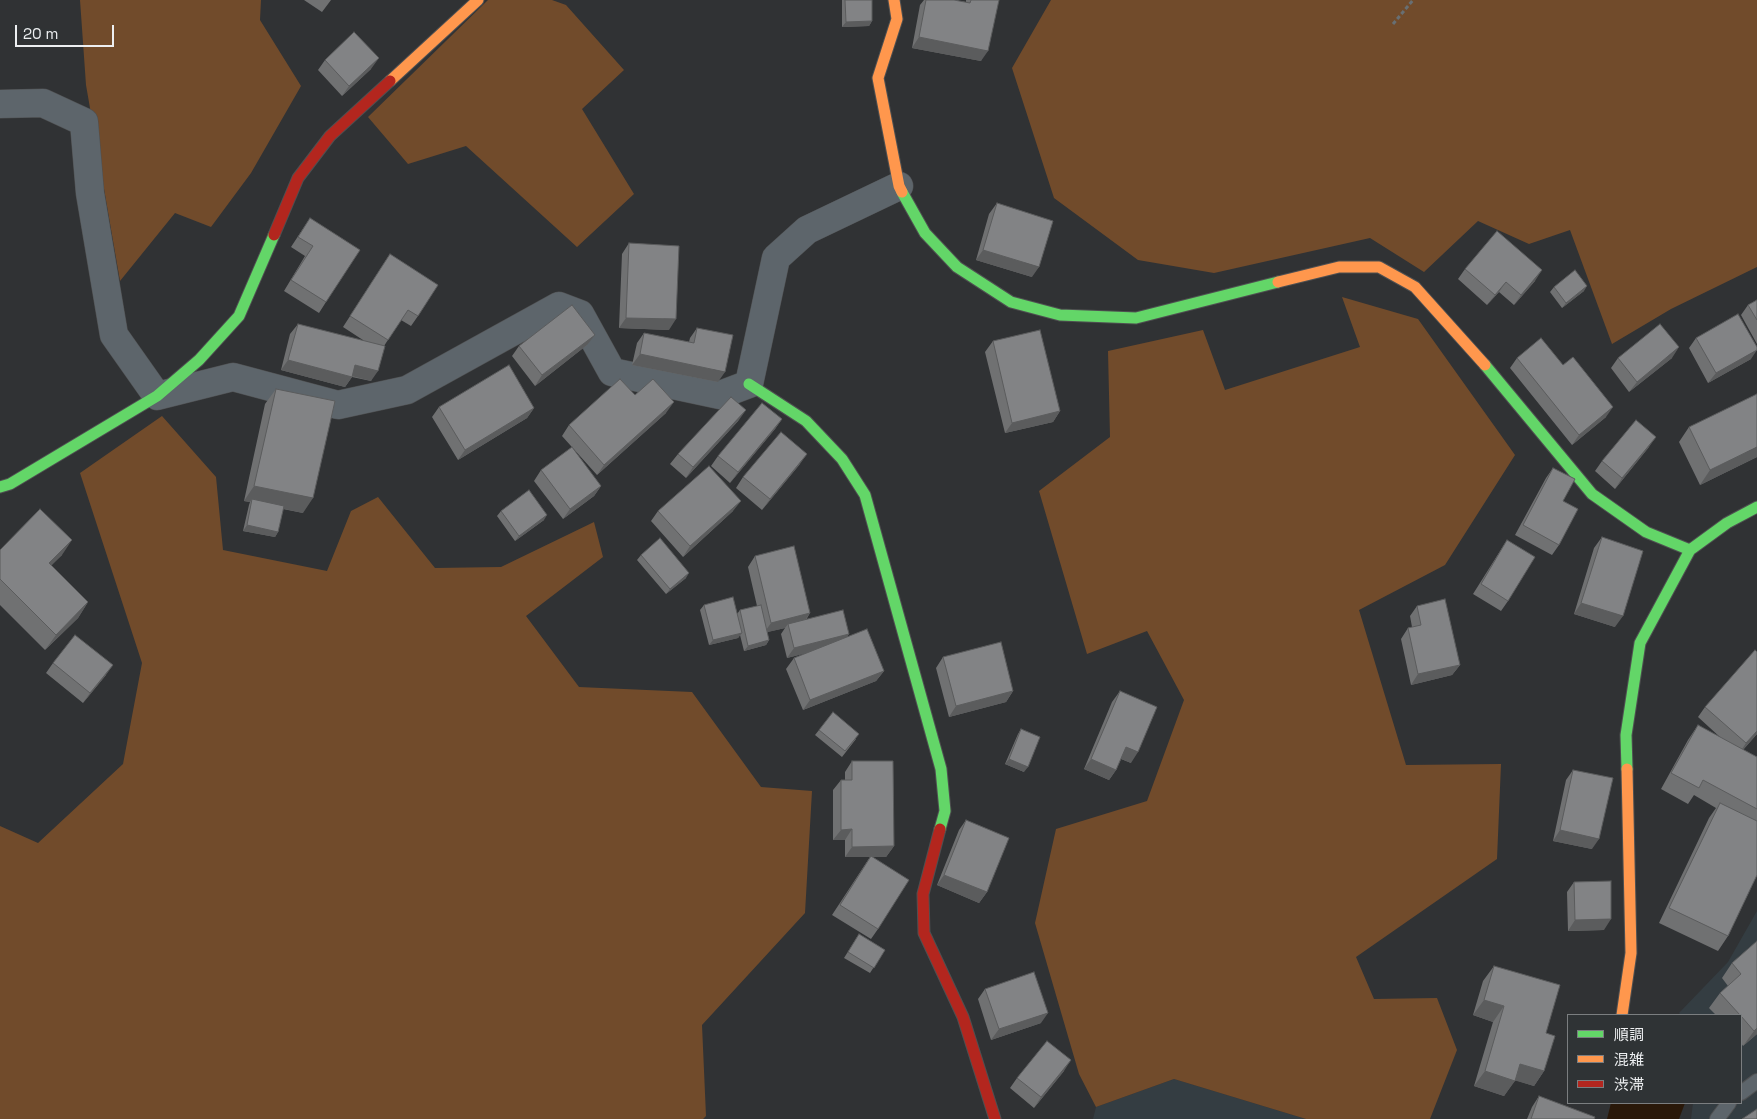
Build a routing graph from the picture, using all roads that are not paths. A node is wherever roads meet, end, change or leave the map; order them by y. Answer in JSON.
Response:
{"nodes":[{"id":1,"x":478,"y":0,"type":"edge"},
{"id":2,"x":894,"y":0,"type":"edge"},
{"id":3,"x":0,"y":104,"type":"edge"},
{"id":4,"x":898,"y":186,"type":"junction"},
{"id":5,"x":749,"y":384,"type":"junction"},
{"id":6,"x":157,"y":396,"type":"junction"},
{"id":7,"x":0,"y":487,"type":"edge"},
{"id":8,"x":1757,"y":507,"type":"edge"},
{"id":9,"x":1690,"y":550,"type":"junction"},
{"id":10,"x":1622,"y":1014,"type":"edge"},
{"id":11,"x":1757,"y":1081,"type":"edge"},
{"id":12,"x":1742,"y":1093,"type":"edge"},
{"id":13,"x":1728,"y":1104,"type":"edge"},
{"id":14,"x":995,"y":1119,"type":"edge"},
{"id":15,"x":1717,"y":1119,"type":"edge"}],
"edges":[{"from":1,"to":6,"type":"street"},
{"from":2,"to":4,"type":"street"},
{"from":3,"to":6,"type":"street"},
{"from":4,"to":5,"type":"street"},
{"from":4,"to":9,"type":"street"},
{"from":5,"to":6,"type":"street"},
{"from":5,"to":14,"type":"street"},
{"from":6,"to":7,"type":"street"},
{"from":8,"to":9,"type":"street"},
{"from":9,"to":10,"type":"street"},
{"from":11,"to":12,"type":"lane"},
{"from":13,"to":15,"type":"lane"}]}
